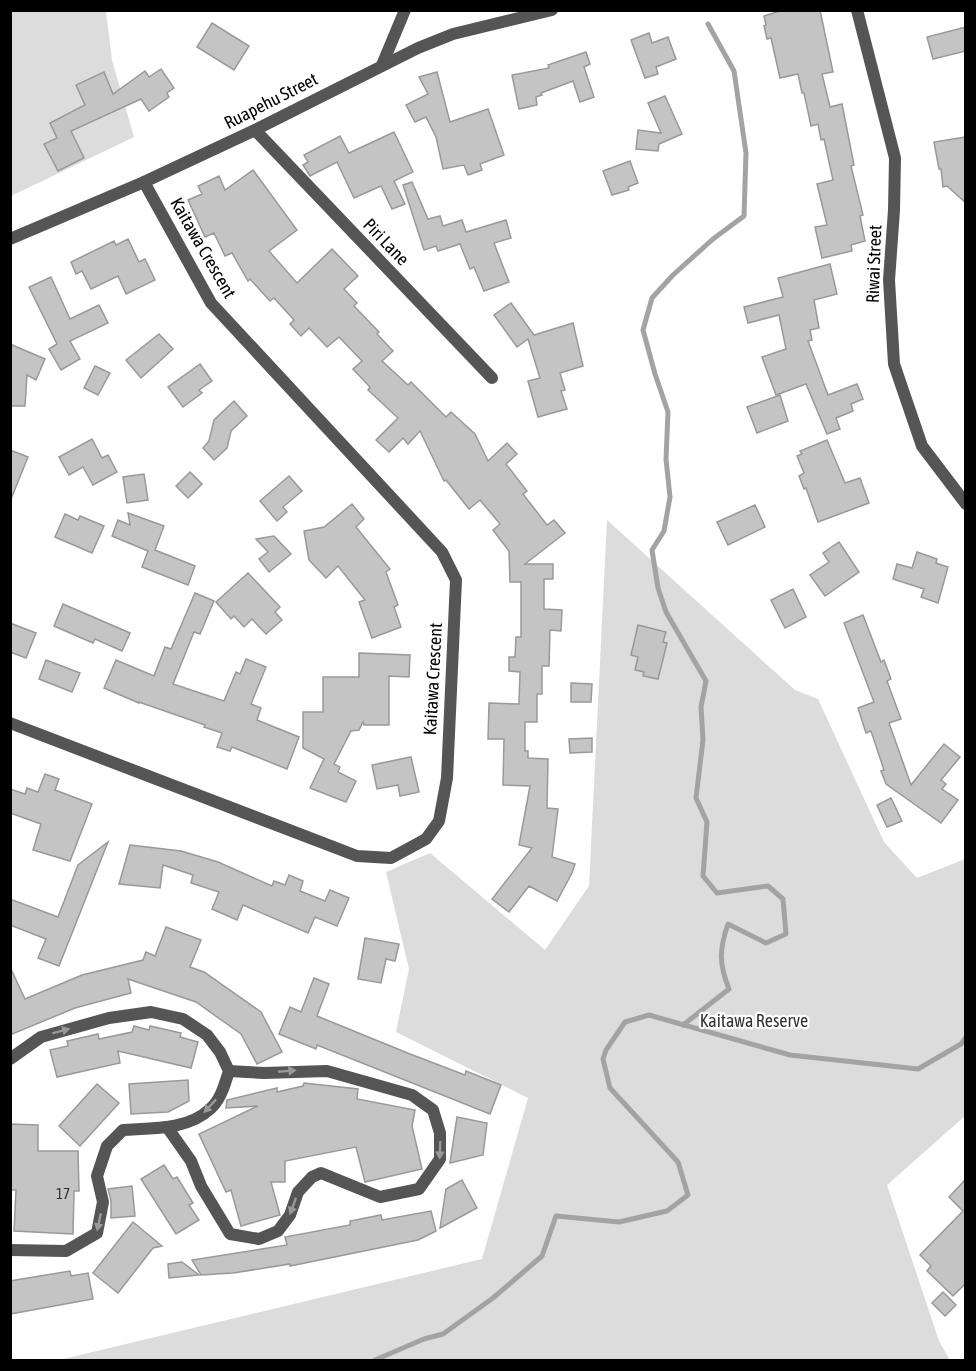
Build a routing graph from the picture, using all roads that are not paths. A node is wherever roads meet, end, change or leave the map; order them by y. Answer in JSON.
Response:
{"nodes":[{"id":1,"x":405,"y":10,"type":"edge"},
{"id":2,"x":552,"y":10,"type":"edge"},
{"id":3,"x":857,"y":10,"type":"edge"},
{"id":4,"x":382,"y":65,"type":"junction"},
{"id":5,"x":255,"y":130,"type":"junction"},
{"id":6,"x":144,"y":182,"type":"junction"},
{"id":7,"x":10,"y":239,"type":"edge"},
{"id":8,"x":492,"y":378,"type":"dead end"},
{"id":9,"x":966,"y":504,"type":"edge"},
{"id":10,"x":10,"y":723,"type":"edge"},
{"id":11,"x":10,"y":1059,"type":"edge"},
{"id":12,"x":229,"y":1071,"type":"junction"},
{"id":13,"x":167,"y":1127,"type":"junction"},
{"id":14,"x":10,"y":1250,"type":"edge"}],
"edges":[{"from":1,"to":4,"type":"street"},
{"from":2,"to":4,"type":"street","name":"Ruapehu Street"},
{"from":3,"to":9,"type":"street","name":"Riwai Street"},
{"from":4,"to":5,"type":"street","name":"Ruapehu Street"},
{"from":5,"to":6,"type":"street","name":"Ruapehu Street"},
{"from":5,"to":8,"type":"street","name":"Piri Lane"},
{"from":6,"to":7,"type":"street","name":"Ruapehu Street"},
{"from":6,"to":10,"type":"street","name":"Kaitawa Crescent"},
{"from":11,"to":12,"type":"street","one_way":true},
{"from":12,"to":13,"type":"street","one_way":true},
{"from":12,"to":13,"type":"street","one_way":true},
{"from":13,"to":14,"type":"street","one_way":true}]}
